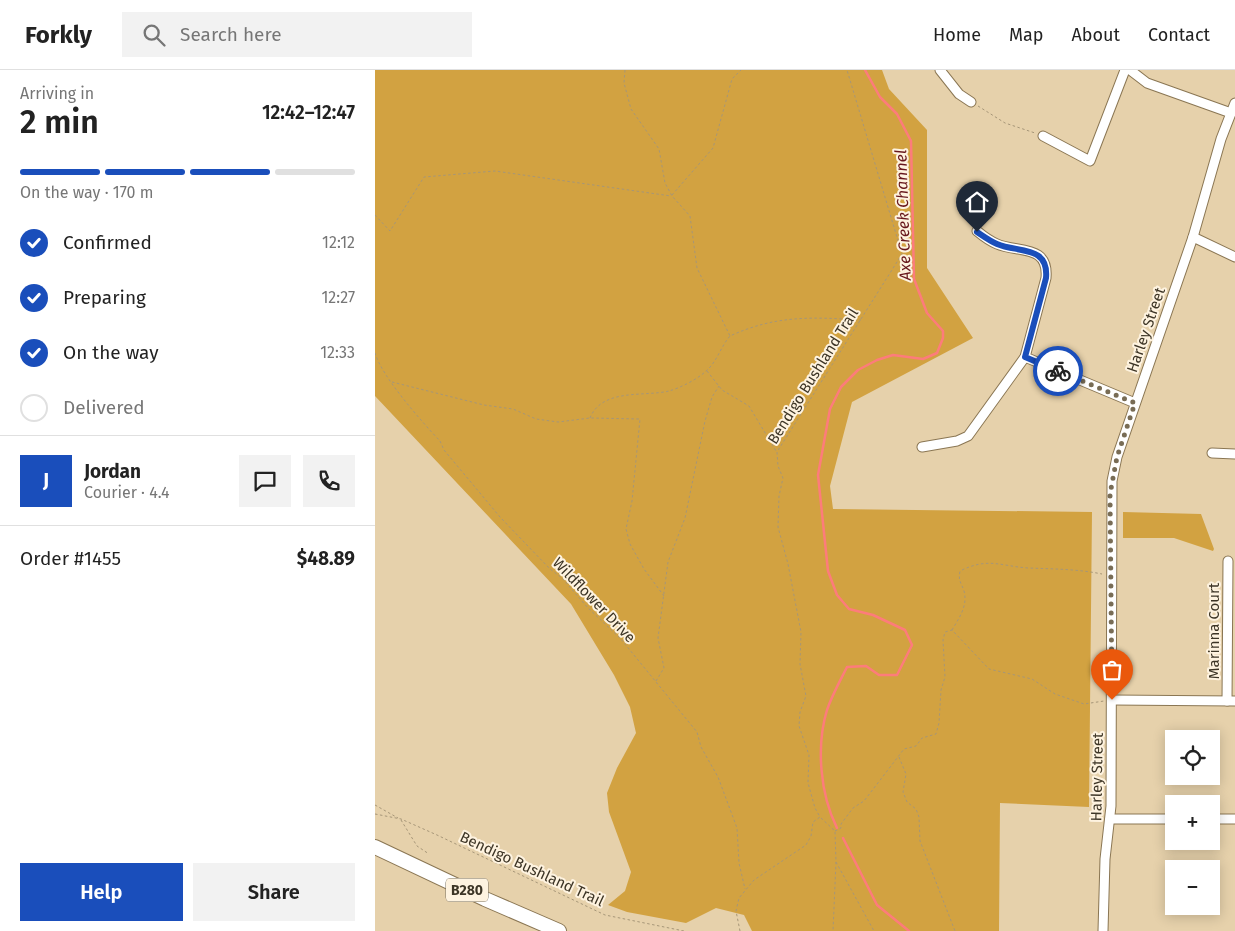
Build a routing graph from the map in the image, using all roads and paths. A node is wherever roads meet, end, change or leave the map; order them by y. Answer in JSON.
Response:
{"nodes":[{"id":1,"x":625,"y":70,"type":"edge"},
{"id":2,"x":741,"y":70,"type":"edge"},
{"id":3,"x":847,"y":70,"type":"edge"},
{"id":4,"x":940,"y":70,"type":"edge"},
{"id":5,"x":1125,"y":70,"type":"edge"},
{"id":6,"x":1130,"y":70,"type":"edge"},
{"id":7,"x":971,"y":102,"type":"joint"},
{"id":8,"x":1235,"y":103,"type":"edge"},
{"id":9,"x":1231,"y":113,"type":"junction"},
{"id":10,"x":1043,"y":136,"type":"joint"},
{"id":11,"x":672,"y":196,"type":"junction"},
{"id":12,"x":375,"y":215,"type":"edge"},
{"id":13,"x":977,"y":232,"type":"dead end"},
{"id":14,"x":1193,"y":237,"type":"junction"},
{"id":15,"x":1235,"y":257,"type":"edge"},
{"id":16,"x":861,"y":320,"type":"junction"},
{"id":17,"x":730,"y":336,"type":"junction"},
{"id":18,"x":375,"y":353,"type":"edge"},
{"id":19,"x":1025,"y":357,"type":"junction"},
{"id":20,"x":707,"y":371,"type":"junction"},
{"id":21,"x":391,"y":382,"type":"junction"},
{"id":22,"x":719,"y":386,"type":"junction"},
{"id":23,"x":1135,"y":403,"type":"junction"},
{"id":24,"x":589,"y":418,"type":"junction"},
{"id":25,"x":921,"y":447,"type":"dead end"},
{"id":26,"x":777,"y":452,"type":"junction"},
{"id":27,"x":1212,"y":453,"type":"dead end"},
{"id":28,"x":1235,"y":454,"type":"edge"},
{"id":29,"x":1228,"y":562,"type":"dead end"},
{"id":30,"x":1110,"y":576,"type":"junction"},
{"id":31,"x":664,"y":596,"type":"junction"},
{"id":32,"x":952,"y":630,"type":"junction"},
{"id":33,"x":655,"y":682,"type":"junction"},
{"id":34,"x":1112,"y":700,"type":"junction"},
{"id":35,"x":1231,"y":701,"type":"edge"},
{"id":36,"x":898,"y":756,"type":"junction"},
{"id":37,"x":375,"y":805,"type":"edge"},
{"id":38,"x":375,"y":814,"type":"edge"},
{"id":39,"x":820,"y":817,"type":"junction"},
{"id":40,"x":1111,"y":818,"type":"junction"},
{"id":41,"x":401,"y":819,"type":"junction"},
{"id":42,"x":1165,"y":819,"type":"edge"},
{"id":43,"x":1220,"y":819,"type":"edge"},
{"id":44,"x":1235,"y":820,"type":"edge"},
{"id":45,"x":835,"y":831,"type":"junction"},
{"id":46,"x":375,"y":847,"type":"edge"},
{"id":47,"x":429,"y":854,"type":"dead end"},
{"id":48,"x":836,"y":862,"type":"junction"},
{"id":49,"x":745,"y":890,"type":"junction"},
{"id":50,"x":559,"y":931,"type":"edge"},
{"id":51,"x":685,"y":931,"type":"edge"},
{"id":52,"x":740,"y":931,"type":"edge"},
{"id":53,"x":833,"y":931,"type":"edge"},
{"id":54,"x":875,"y":931,"type":"edge"},
{"id":55,"x":955,"y":931,"type":"edge"},
{"id":56,"x":1103,"y":931,"type":"edge"}],
"edges":[{"from":1,"to":11,"type":"path"},
{"from":2,"to":11,"type":"path"},
{"from":3,"to":16,"type":"path","name":"Bendigo Bushland Trail"},
{"from":4,"to":7,"type":"street"},
{"from":5,"to":10,"type":"street"},
{"from":6,"to":9,"type":"street"},
{"from":7,"to":10,"type":"path"},
{"from":8,"to":9,"type":"street","name":"Harley Street"},
{"from":9,"to":14,"type":"street","name":"Harley Street"},
{"from":11,"to":12,"type":"path"},
{"from":11,"to":17,"type":"path"},
{"from":13,"to":19,"type":"street"},
{"from":14,"to":15,"type":"street"},
{"from":14,"to":23,"type":"street","name":"Harley Street"},
{"from":16,"to":17,"type":"path"},
{"from":16,"to":26,"type":"path","name":"Bendigo Bushland Trail"},
{"from":17,"to":20,"type":"path"},
{"from":18,"to":21,"type":"path","name":"Wildflower Drive"},
{"from":19,"to":23,"type":"street"},
{"from":19,"to":25,"type":"street"},
{"from":20,"to":22,"type":"path"},
{"from":20,"to":24,"type":"path"},
{"from":21,"to":24,"type":"path"},
{"from":21,"to":33,"type":"path","name":"Wildflower Drive"},
{"from":22,"to":26,"type":"path"},
{"from":22,"to":31,"type":"path"},
{"from":23,"to":30,"type":"street","name":"Harley Street"},
{"from":24,"to":31,"type":"path"},
{"from":26,"to":39,"type":"path","name":"Bendigo Bushland Trail"},
{"from":27,"to":28,"type":"street"},
{"from":29,"to":35,"type":"street","name":"Marinna Court"},
{"from":30,"to":32,"type":"path"},
{"from":30,"to":34,"type":"street","name":"Harley Street"},
{"from":31,"to":33,"type":"path"},
{"from":32,"to":34,"type":"path"},
{"from":32,"to":36,"type":"path"},
{"from":33,"to":49,"type":"path","name":"Wildflower Drive"},
{"from":34,"to":35,"type":"street"},
{"from":34,"to":40,"type":"street","name":"Harley Street"},
{"from":36,"to":45,"type":"path"},
{"from":36,"to":55,"type":"path"},
{"from":37,"to":41,"type":"path"},
{"from":38,"to":41,"type":"path","name":"Bendigo Bushland Trail"},
{"from":39,"to":45,"type":"path"},
{"from":39,"to":49,"type":"path"},
{"from":40,"to":42,"type":"street"},
{"from":40,"to":56,"type":"street","name":"Harley Street"},
{"from":41,"to":47,"type":"path"},
{"from":41,"to":51,"type":"path","name":"Bendigo Bushland Trail"},
{"from":43,"to":44,"type":"street"},
{"from":45,"to":48,"type":"path"},
{"from":46,"to":50,"type":"main road","number":"B280"},
{"from":48,"to":53,"type":"path"},
{"from":48,"to":54,"type":"path"},
{"from":49,"to":52,"type":"path"}]}
